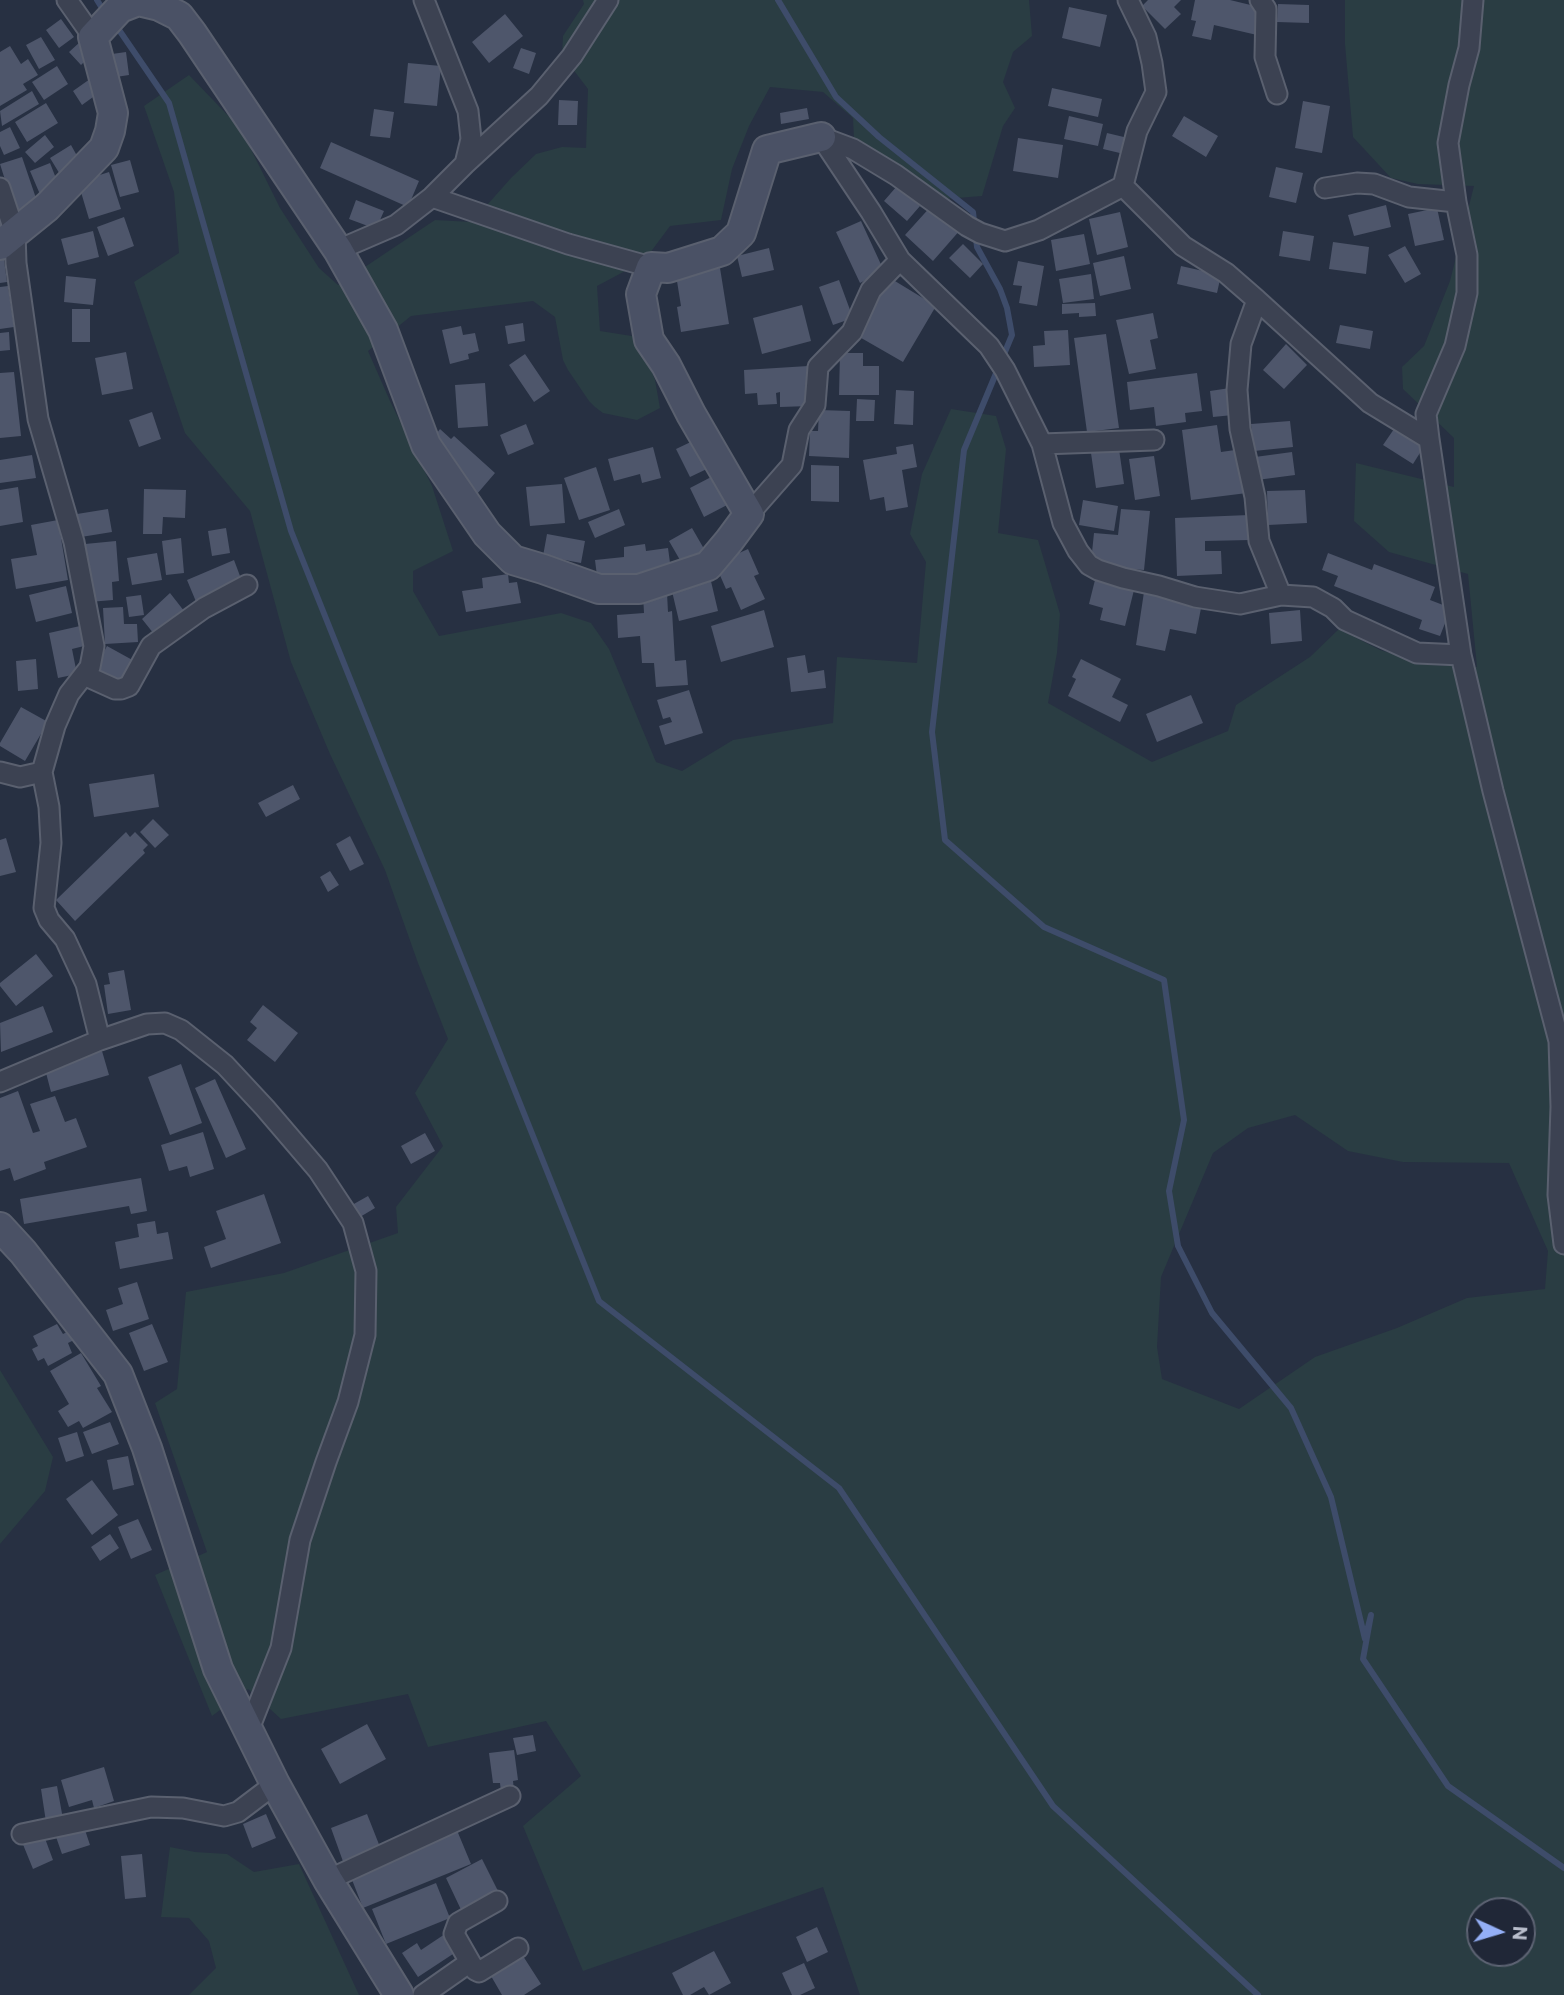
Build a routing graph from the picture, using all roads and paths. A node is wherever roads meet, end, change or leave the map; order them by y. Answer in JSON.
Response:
{"nodes":[{"id":1,"x":67,"y":0,"type":"edge"},
{"id":2,"x":424,"y":0,"type":"edge"},
{"id":3,"x":608,"y":0,"type":"edge"},
{"id":4,"x":1128,"y":0,"type":"edge"},
{"id":5,"x":1260,"y":0,"type":"edge"},
{"id":6,"x":1473,"y":0,"type":"edge"},
{"id":7,"x":105,"y":24,"type":"junction"},
{"id":8,"x":1277,"y":94,"type":"dead end"},
{"id":9,"x":821,"y":136,"type":"junction"},
{"id":10,"x":464,"y":164,"type":"junction"},
{"id":11,"x":1123,"y":186,"type":"junction"},
{"id":12,"x":0,"y":188,"type":"edge"},
{"id":13,"x":1325,"y":188,"type":"dead end"},
{"id":14,"x":432,"y":197,"type":"junction"},
{"id":15,"x":1456,"y":202,"type":"junction"},
{"id":16,"x":7,"y":239,"type":"edge"},
{"id":17,"x":338,"y":250,"type":"junction"},
{"id":18,"x":900,"y":260,"type":"junction"},
{"id":19,"x":651,"y":267,"type":"junction"},
{"id":20,"x":1257,"y":300,"type":"junction"},
{"id":21,"x":1429,"y":439,"type":"junction"},
{"id":22,"x":1154,"y":440,"type":"dead end"},
{"id":23,"x":1042,"y":444,"type":"junction"},
{"id":24,"x":749,"y":514,"type":"junction"},
{"id":25,"x":247,"y":585,"type":"dead end"},
{"id":26,"x":1281,"y":595,"type":"junction"},
{"id":27,"x":1461,"y":655,"type":"junction"},
{"id":28,"x":84,"y":675,"type":"junction"},
{"id":29,"x":0,"y":772,"type":"edge"},
{"id":30,"x":42,"y":772,"type":"junction"},
{"id":31,"x":100,"y":1040,"type":"junction"},
{"id":32,"x":0,"y":1082,"type":"edge"},
{"id":33,"x":0,"y":1227,"type":"edge"},
{"id":34,"x":1564,"y":1244,"type":"edge"},
{"id":35,"x":249,"y":1729,"type":"junction"},
{"id":36,"x":275,"y":1784,"type":"junction"},
{"id":37,"x":510,"y":1796,"type":"dead end"},
{"id":38,"x":22,"y":1834,"type":"dead end"},
{"id":39,"x":328,"y":1880,"type":"junction"},
{"id":40,"x":497,"y":1901,"type":"dead end"},
{"id":41,"x":518,"y":1948,"type":"dead end"},
{"id":42,"x":470,"y":1962,"type":"junction"},
{"id":43,"x":399,"y":1995,"type":"edge"},
{"id":44,"x":423,"y":1995,"type":"edge"}],
"edges":[{"from":1,"to":7,"type":"street"},
{"from":2,"to":10,"type":"street"},
{"from":3,"to":10,"type":"street"},
{"from":4,"to":11,"type":"street"},
{"from":5,"to":8,"type":"street"},
{"from":6,"to":15,"type":"street"},
{"from":7,"to":16,"type":"street"},
{"from":7,"to":17,"type":"street"},
{"from":9,"to":11,"type":"street"},
{"from":9,"to":18,"type":"street"},
{"from":9,"to":19,"type":"street"},
{"from":10,"to":14,"type":"street"},
{"from":11,"to":20,"type":"street"},
{"from":12,"to":16,"type":"street"},
{"from":13,"to":15,"type":"street"},
{"from":14,"to":17,"type":"street"},
{"from":14,"to":19,"type":"street"},
{"from":15,"to":21,"type":"street"},
{"from":16,"to":28,"type":"street"},
{"from":17,"to":24,"type":"street"},
{"from":18,"to":23,"type":"street"},
{"from":18,"to":24,"type":"street"},
{"from":19,"to":24,"type":"street"},
{"from":20,"to":21,"type":"street"},
{"from":20,"to":26,"type":"street"},
{"from":21,"to":27,"type":"street"},
{"from":22,"to":23,"type":"street"},
{"from":23,"to":26,"type":"street"},
{"from":25,"to":28,"type":"street"},
{"from":26,"to":27,"type":"street"},
{"from":27,"to":34,"type":"street"},
{"from":28,"to":30,"type":"street"},
{"from":29,"to":30,"type":"street"},
{"from":30,"to":31,"type":"street"},
{"from":31,"to":32,"type":"street"},
{"from":31,"to":35,"type":"street"},
{"from":33,"to":35,"type":"street"},
{"from":35,"to":36,"type":"street"},
{"from":36,"to":38,"type":"street"},
{"from":36,"to":39,"type":"street"},
{"from":37,"to":39,"type":"street"},
{"from":39,"to":43,"type":"street"},
{"from":40,"to":42,"type":"street"},
{"from":41,"to":42,"type":"street"},
{"from":42,"to":44,"type":"street"}]}
